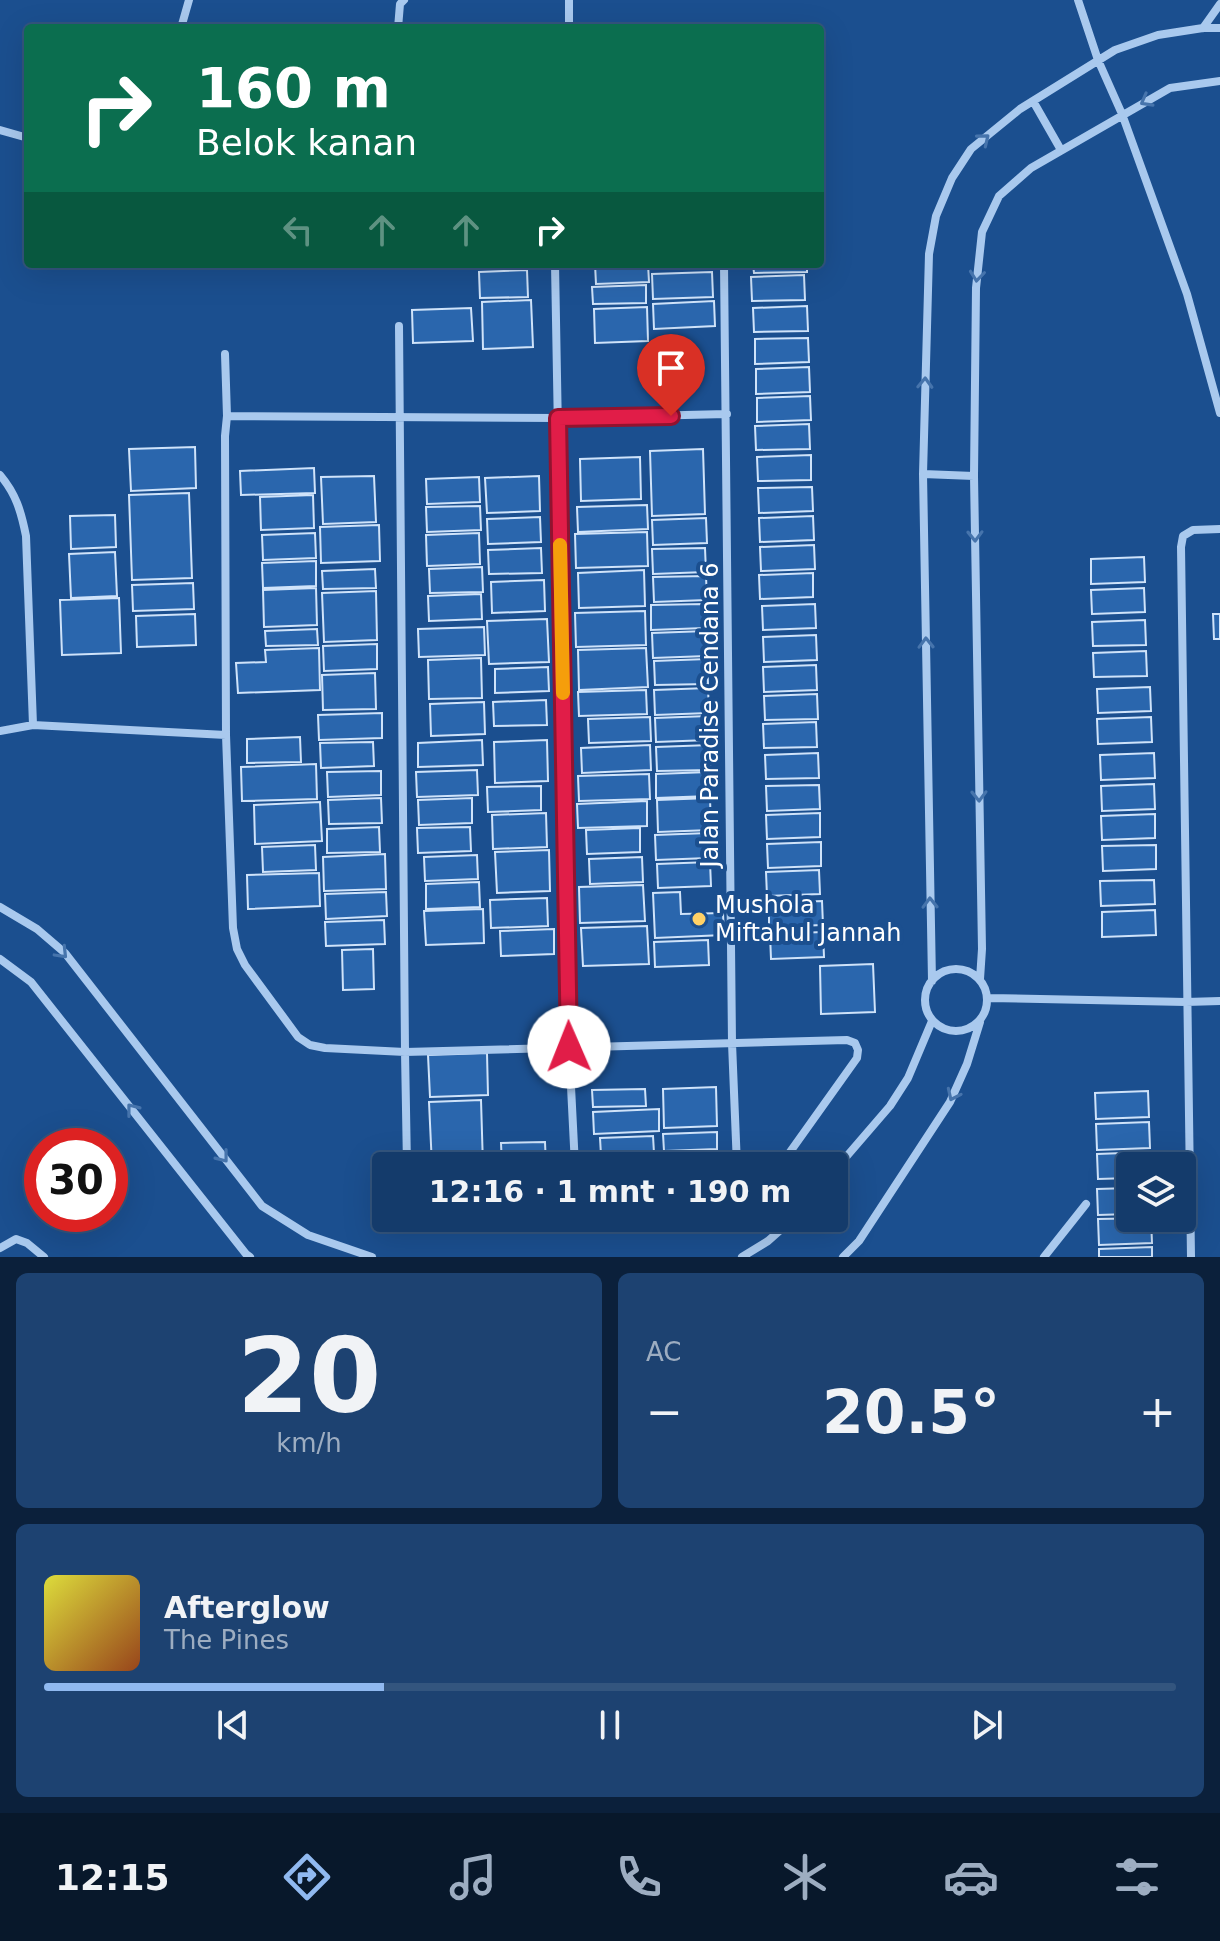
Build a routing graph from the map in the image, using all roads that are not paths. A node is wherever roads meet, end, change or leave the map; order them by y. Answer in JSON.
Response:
{"nodes":[{"id":1,"x":189,"y":0,"type":"edge"},
{"id":2,"x":404,"y":0,"type":"edge"},
{"id":3,"x":569,"y":0,"type":"edge"},
{"id":4,"x":1078,"y":0,"type":"edge"},
{"id":5,"x":1220,"y":4,"type":"edge"},
{"id":6,"x":182,"y":24,"type":"edge"},
{"id":7,"x":398,"y":24,"type":"edge"},
{"id":8,"x":569,"y":24,"type":"edge"},
{"id":9,"x":1203,"y":28,"type":"junction"},
{"id":10,"x":1220,"y":28,"type":"edge"},
{"id":11,"x":1098,"y":60,"type":"junction"},
{"id":12,"x":1220,"y":81,"type":"edge"},
{"id":13,"x":1033,"y":101,"type":"junction"},
{"id":14,"x":1122,"y":114,"type":"junction"},
{"id":15,"x":0,"y":130,"type":"edge"},
{"id":16,"x":24,"y":137,"type":"edge"},
{"id":17,"x":1061,"y":150,"type":"junction"},
{"id":18,"x":555,"y":268,"type":"edge"},
{"id":19,"x":724,"y":268,"type":"edge"},
{"id":20,"x":399,"y":326,"type":"dead end"},
{"id":21,"x":225,"y":354,"type":"dead end"},
{"id":22,"x":1220,"y":413,"type":"edge"},
{"id":23,"x":727,"y":414,"type":"junction"},
{"id":24,"x":227,"y":416,"type":"junction"},
{"id":25,"x":399,"y":416,"type":"junction"},
{"id":26,"x":558,"y":418,"type":"junction"},
{"id":27,"x":923,"y":474,"type":"junction"},
{"id":28,"x":0,"y":475,"type":"edge"},
{"id":29,"x":974,"y":476,"type":"junction"},
{"id":30,"x":1220,"y":529,"type":"edge"},
{"id":31,"x":33,"y":725,"type":"junction"},
{"id":32,"x":0,"y":731,"type":"edge"},
{"id":33,"x":226,"y":735,"type":"junction"},
{"id":34,"x":0,"y":907,"type":"edge"},
{"id":35,"x":0,"y":959,"type":"edge"},
{"id":36,"x":980,"y":979,"type":"junction"},
{"id":37,"x":932,"y":981,"type":"junction"},
{"id":38,"x":988,"y":998,"type":"junction"},
{"id":39,"x":1220,"y":1001,"type":"edge"},
{"id":40,"x":1186,"y":1002,"type":"junction"},
{"id":41,"x":932,"y":1021,"type":"junction"},
{"id":42,"x":980,"y":1022,"type":"junction"},
{"id":43,"x":732,"y":1043,"type":"junction"},
{"id":44,"x":569,"y":1047,"type":"junction"},
{"id":45,"x":405,"y":1052,"type":"junction"},
{"id":46,"x":407,"y":1152,"type":"edge"},
{"id":47,"x":574,"y":1152,"type":"edge"},
{"id":48,"x":736,"y":1152,"type":"edge"},
{"id":49,"x":790,"y":1152,"type":"edge"},
{"id":50,"x":848,"y":1155,"type":"edge"},
{"id":51,"x":1086,"y":1204,"type":"dead end"},
{"id":52,"x":778,"y":1232,"type":"edge"},
{"id":53,"x":0,"y":1248,"type":"edge"},
{"id":54,"x":44,"y":1257,"type":"edge"},
{"id":55,"x":250,"y":1257,"type":"edge"},
{"id":56,"x":372,"y":1257,"type":"edge"},
{"id":57,"x":742,"y":1257,"type":"edge"},
{"id":58,"x":843,"y":1257,"type":"edge"},
{"id":59,"x":1044,"y":1257,"type":"edge"},
{"id":60,"x":1191,"y":1257,"type":"edge"}],
"edges":[{"from":1,"to":6,"type":"street"},
{"from":2,"to":7,"type":"street"},
{"from":3,"to":8,"type":"street"},
{"from":4,"to":11,"type":"street"},
{"from":5,"to":9,"type":"street"},
{"from":9,"to":10,"type":"street"},
{"from":9,"to":11,"type":"street"},
{"from":11,"to":13,"type":"street"},
{"from":11,"to":14,"type":"street"},
{"from":12,"to":14,"type":"street","one_way":true},
{"from":13,"to":17,"type":"street"},
{"from":27,"to":13,"type":"street","one_way":true},
{"from":14,"to":17,"type":"street"},
{"from":14,"to":22,"type":"street"},
{"from":15,"to":16,"type":"street"},
{"from":17,"to":29,"type":"street","one_way":true},
{"from":18,"to":26,"type":"street"},
{"from":19,"to":23,"type":"street","name":"Jalan Paradise Cendana 6"},
{"from":20,"to":25,"type":"street"},
{"from":21,"to":24,"type":"street"},
{"from":23,"to":26,"type":"street"},
{"from":23,"to":43,"type":"street","name":"Jalan Paradise Cendana 6"},
{"from":24,"to":25,"type":"street"},
{"from":24,"to":33,"type":"street"},
{"from":25,"to":26,"type":"street"},
{"from":25,"to":45,"type":"street"},
{"from":26,"to":44,"type":"street"},
{"from":27,"to":29,"type":"street"},
{"from":37,"to":27,"type":"street","one_way":true},
{"from":28,"to":31,"type":"street"},
{"from":29,"to":36,"type":"street","one_way":true},
{"from":30,"to":40,"type":"street"},
{"from":31,"to":32,"type":"street"},
{"from":31,"to":33,"type":"street"},
{"from":33,"to":45,"type":"street"},
{"from":34,"to":56,"type":"street","one_way":true},
{"from":55,"to":35,"type":"street","one_way":true},
{"from":36,"to":37,"type":"street"},
{"from":36,"to":38,"type":"street"},
{"from":37,"to":41,"type":"street"},
{"from":38,"to":40,"type":"street"},
{"from":38,"to":42,"type":"street"},
{"from":39,"to":40,"type":"street"},
{"from":40,"to":60,"type":"street"},
{"from":41,"to":42,"type":"street"},
{"from":41,"to":50,"type":"street"},
{"from":42,"to":58,"type":"street","one_way":true},
{"from":43,"to":44,"type":"street"},
{"from":43,"to":48,"type":"street","name":"Jalan Paradise Cendana 6"},
{"from":43,"to":49,"type":"street"},
{"from":44,"to":45,"type":"street"},
{"from":44,"to":47,"type":"street"},
{"from":45,"to":46,"type":"street"},
{"from":51,"to":59,"type":"street"},
{"from":52,"to":57,"type":"street"},
{"from":53,"to":54,"type":"street"}]}
